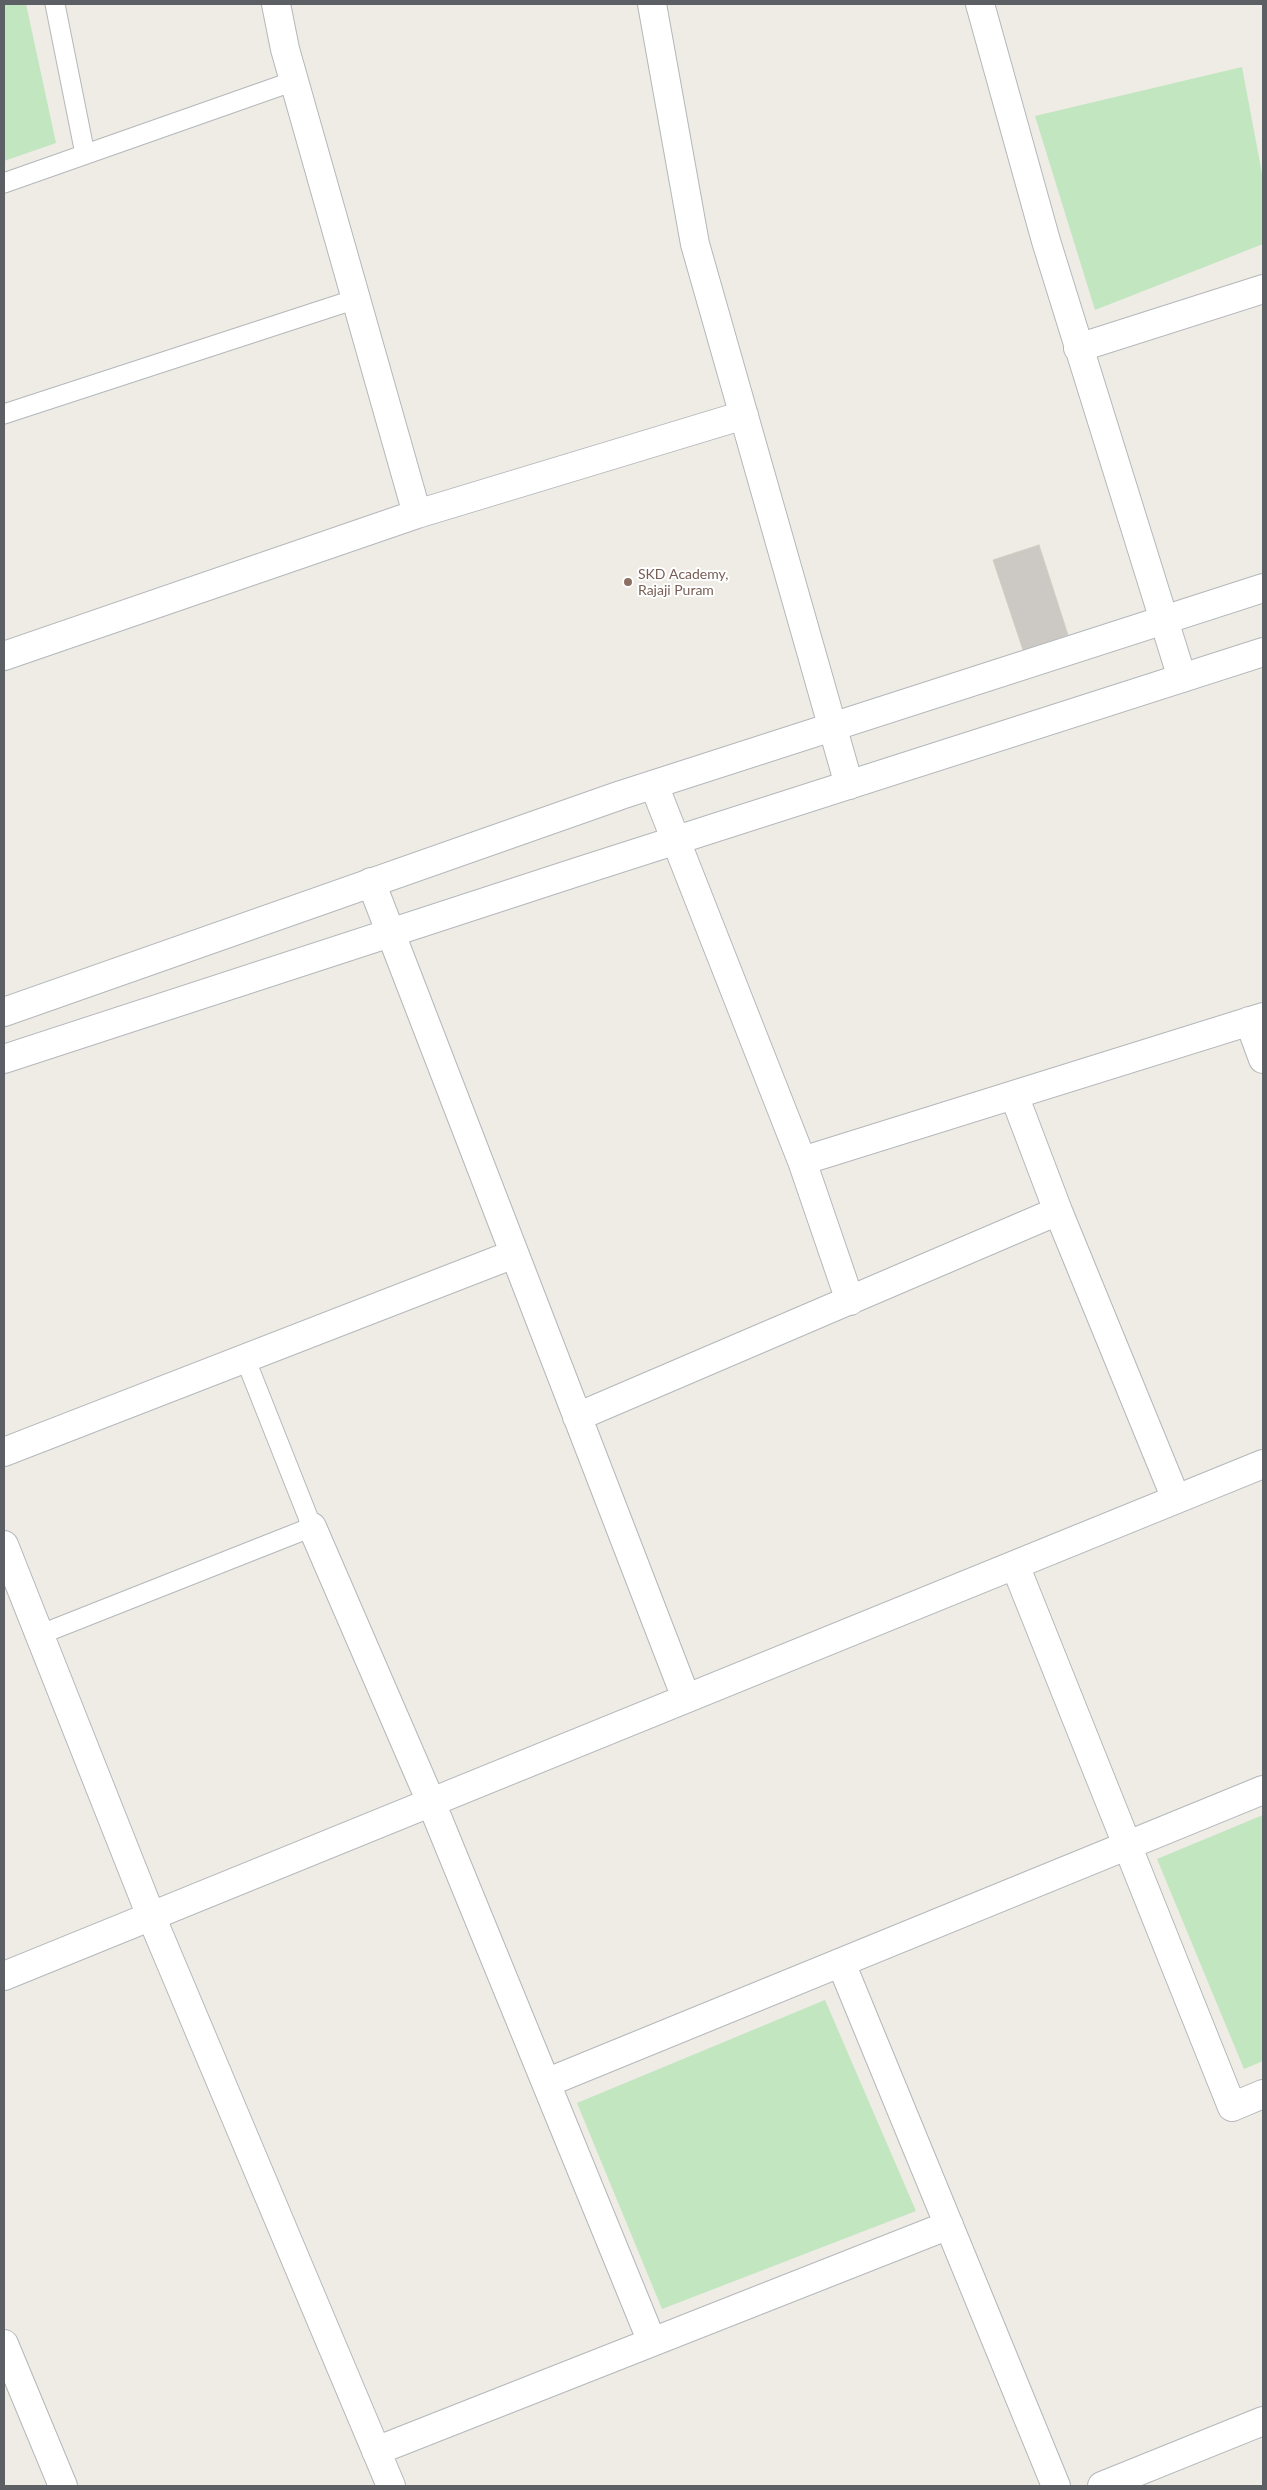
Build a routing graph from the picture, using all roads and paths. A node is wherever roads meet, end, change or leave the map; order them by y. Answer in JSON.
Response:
{"nodes":[{"id":1,"x":55,"y":4,"type":"edge"},
{"id":2,"x":276,"y":4,"type":"edge"},
{"id":3,"x":652,"y":4,"type":"edge"},
{"id":4,"x":980,"y":4,"type":"edge"},
{"id":5,"x":294,"y":81,"type":"junction"},
{"id":6,"x":85,"y":154,"type":"junction"},
{"id":7,"x":4,"y":183,"type":"edge"},
{"id":8,"x":1263,"y":289,"type":"edge"},
{"id":9,"x":356,"y":298,"type":"junction"},
{"id":10,"x":1078,"y":348,"type":"junction"},
{"id":11,"x":4,"y":414,"type":"edge"},
{"id":12,"x":744,"y":415,"type":"junction"},
{"id":13,"x":417,"y":514,"type":"junction"},
{"id":14,"x":1263,"y":588,"type":"edge"},
{"id":15,"x":1164,"y":620,"type":"junction"},
{"id":16,"x":1263,"y":652,"type":"edge"},
{"id":17,"x":4,"y":656,"type":"edge"},
{"id":18,"x":1182,"y":678,"type":"junction"},
{"id":19,"x":832,"y":728,"type":"junction"},
{"id":20,"x":654,"y":785,"type":"junction"},
{"id":21,"x":849,"y":785,"type":"junction"},
{"id":22,"x":674,"y":840,"type":"junction"},
{"id":23,"x":371,"y":882,"type":"junction"},
{"id":24,"x":390,"y":933,"type":"junction"},
{"id":25,"x":4,"y":1012,"type":"edge"},
{"id":26,"x":1256,"y":1019,"type":"edge"},
{"id":27,"x":1263,"y":1058,"type":"edge"},
{"id":28,"x":4,"y":1059,"type":"edge"},
{"id":29,"x":1014,"y":1095,"type":"junction"},
{"id":30,"x":802,"y":1161,"type":"junction"},
{"id":31,"x":1058,"y":1211,"type":"junction"},
{"id":32,"x":514,"y":1254,"type":"junction"},
{"id":33,"x":850,"y":1301,"type":"junction"},
{"id":34,"x":245,"y":1358,"type":"junction"},
{"id":35,"x":577,"y":1417,"type":"junction"},
{"id":36,"x":4,"y":1452,"type":"edge"},
{"id":37,"x":1263,"y":1464,"type":"edge"},
{"id":38,"x":1176,"y":1499,"type":"junction"},
{"id":39,"x":312,"y":1527,"type":"junction"},
{"id":40,"x":4,"y":1545,"type":"edge"},
{"id":41,"x":1015,"y":1565,"type":"junction"},
{"id":42,"x":39,"y":1635,"type":"junction"},
{"id":43,"x":686,"y":1698,"type":"junction"},
{"id":44,"x":1263,"y":1790,"type":"edge"},
{"id":45,"x":430,"y":1802,"type":"junction"},
{"id":46,"x":1128,"y":1847,"type":"junction"},
{"id":47,"x":151,"y":1916,"type":"junction"},
{"id":48,"x":841,"y":1963,"type":"junction"},
{"id":49,"x":4,"y":1976,"type":"edge"},
{"id":50,"x":546,"y":2083,"type":"junction"},
{"id":51,"x":1263,"y":2094,"type":"edge"},
{"id":52,"x":949,"y":2225,"type":"junction"},
{"id":53,"x":652,"y":2342,"type":"junction"},
{"id":54,"x":4,"y":2344,"type":"edge"},
{"id":55,"x":1263,"y":2421,"type":"edge"},
{"id":56,"x":376,"y":2451,"type":"junction"},
{"id":57,"x":63,"y":2486,"type":"edge"},
{"id":58,"x":391,"y":2486,"type":"edge"},
{"id":59,"x":1056,"y":2486,"type":"edge"},
{"id":60,"x":1102,"y":2486,"type":"edge"}],
"edges":[{"from":1,"to":6,"type":"lane"},
{"from":2,"to":5,"type":"street"},
{"from":3,"to":12,"type":"street"},
{"from":4,"to":10,"type":"street"},
{"from":5,"to":6,"type":"lane"},
{"from":5,"to":9,"type":"street"},
{"from":6,"to":7,"type":"lane"},
{"from":8,"to":10,"type":"street"},
{"from":9,"to":11,"type":"lane"},
{"from":9,"to":13,"type":"street"},
{"from":10,"to":15,"type":"street"},
{"from":12,"to":13,"type":"street"},
{"from":12,"to":19,"type":"street"},
{"from":13,"to":17,"type":"street"},
{"from":14,"to":15,"type":"street"},
{"from":15,"to":18,"type":"street"},
{"from":15,"to":19,"type":"street"},
{"from":16,"to":18,"type":"street"},
{"from":18,"to":21,"type":"street"},
{"from":19,"to":20,"type":"street"},
{"from":19,"to":21,"type":"street"},
{"from":20,"to":22,"type":"street"},
{"from":20,"to":23,"type":"street"},
{"from":21,"to":22,"type":"street"},
{"from":22,"to":24,"type":"street"},
{"from":22,"to":30,"type":"street"},
{"from":23,"to":24,"type":"street"},
{"from":23,"to":25,"type":"street"},
{"from":24,"to":28,"type":"street"},
{"from":24,"to":32,"type":"street"},
{"from":26,"to":27,"type":"street"},
{"from":26,"to":29,"type":"street"},
{"from":29,"to":30,"type":"street"},
{"from":29,"to":31,"type":"street"},
{"from":30,"to":33,"type":"street"},
{"from":31,"to":33,"type":"street"},
{"from":31,"to":38,"type":"street"},
{"from":32,"to":34,"type":"street"},
{"from":32,"to":35,"type":"street"},
{"from":33,"to":35,"type":"street"},
{"from":34,"to":36,"type":"street"},
{"from":34,"to":39,"type":"lane"},
{"from":35,"to":43,"type":"street"},
{"from":37,"to":38,"type":"street"},
{"from":38,"to":41,"type":"street"},
{"from":39,"to":42,"type":"lane"},
{"from":39,"to":45,"type":"street"},
{"from":40,"to":42,"type":"street"},
{"from":41,"to":43,"type":"street"},
{"from":41,"to":46,"type":"street"},
{"from":42,"to":47,"type":"street"},
{"from":43,"to":45,"type":"street"},
{"from":44,"to":46,"type":"street"},
{"from":45,"to":47,"type":"street"},
{"from":45,"to":50,"type":"street"},
{"from":46,"to":48,"type":"street"},
{"from":46,"to":51,"type":"street"},
{"from":47,"to":49,"type":"street"},
{"from":47,"to":56,"type":"street"},
{"from":48,"to":50,"type":"street"},
{"from":48,"to":52,"type":"street"},
{"from":50,"to":53,"type":"street"},
{"from":52,"to":53,"type":"street"},
{"from":52,"to":59,"type":"street"},
{"from":53,"to":56,"type":"street"},
{"from":54,"to":57,"type":"street"},
{"from":55,"to":60,"type":"street"},
{"from":56,"to":58,"type":"street"}]}
